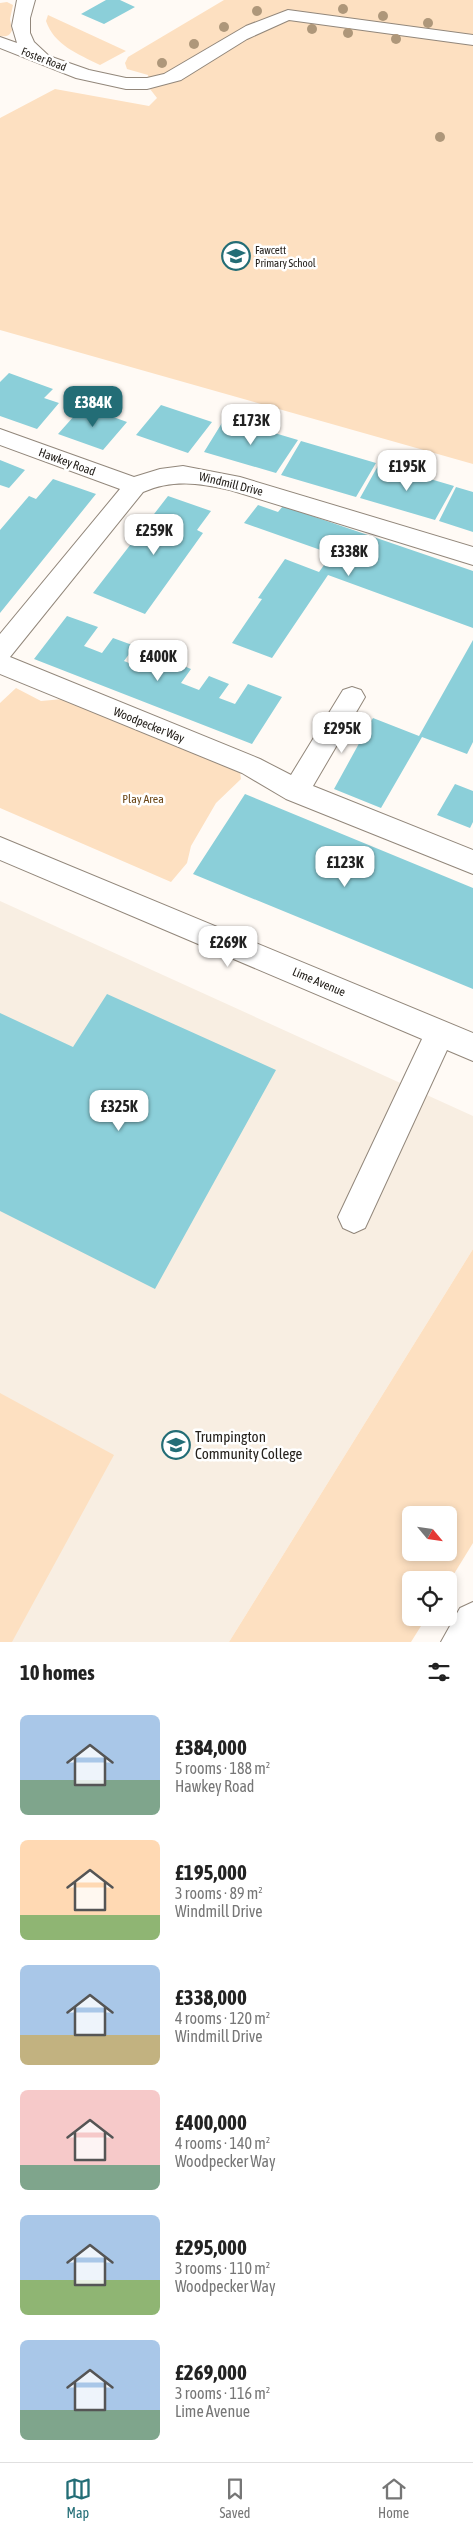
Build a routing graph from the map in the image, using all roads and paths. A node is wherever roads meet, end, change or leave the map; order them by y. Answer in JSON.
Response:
{"nodes":[{"id":1,"x":26,"y":0,"type":"edge"},
{"id":2,"x":473,"y":40,"type":"edge"},
{"id":3,"x":0,"y":42,"type":"edge"},
{"id":4,"x":44,"y":59,"type":"junction"},
{"id":5,"x":0,"y":437,"type":"edge"},
{"id":6,"x":135,"y":486,"type":"junction"},
{"id":7,"x":473,"y":556,"type":"edge"},
{"id":8,"x":0,"y":652,"type":"edge"},
{"id":9,"x":0,"y":663,"type":"edge"},
{"id":10,"x":352,"y":697,"type":"dead end"},
{"id":11,"x":296,"y":791,"type":"junction"},
{"id":12,"x":0,"y":848,"type":"edge"},
{"id":13,"x":473,"y":862,"type":"edge"},
{"id":14,"x":440,"y":1033,"type":"junction"},
{"id":15,"x":473,"y":1047,"type":"edge"},
{"id":16,"x":354,"y":1216,"type":"dead end"},
{"id":17,"x":473,"y":1621,"type":"edge"},
{"id":18,"x":460,"y":1642,"type":"edge"}],
"edges":[{"from":1,"to":4,"type":"street"},
{"from":2,"to":4,"type":"street","name":"Foster Road"},
{"from":3,"to":4,"type":"street","name":"Foster Road"},
{"from":5,"to":6,"type":"street","name":"Hawkey Road"},
{"from":6,"to":7,"type":"street","name":"Windmill Drive"},
{"from":6,"to":8,"type":"street","name":"Windmill Drive"},
{"from":9,"to":11,"type":"street","name":"Woodpecker Way"},
{"from":10,"to":11,"type":"street"},
{"from":11,"to":13,"type":"street","name":"Woodpecker Way"},
{"from":12,"to":14,"type":"street","name":"Lime Avenue"},
{"from":14,"to":15,"type":"street","name":"Lime Avenue"},
{"from":14,"to":16,"type":"street"},
{"from":17,"to":18,"type":"street"}]}
